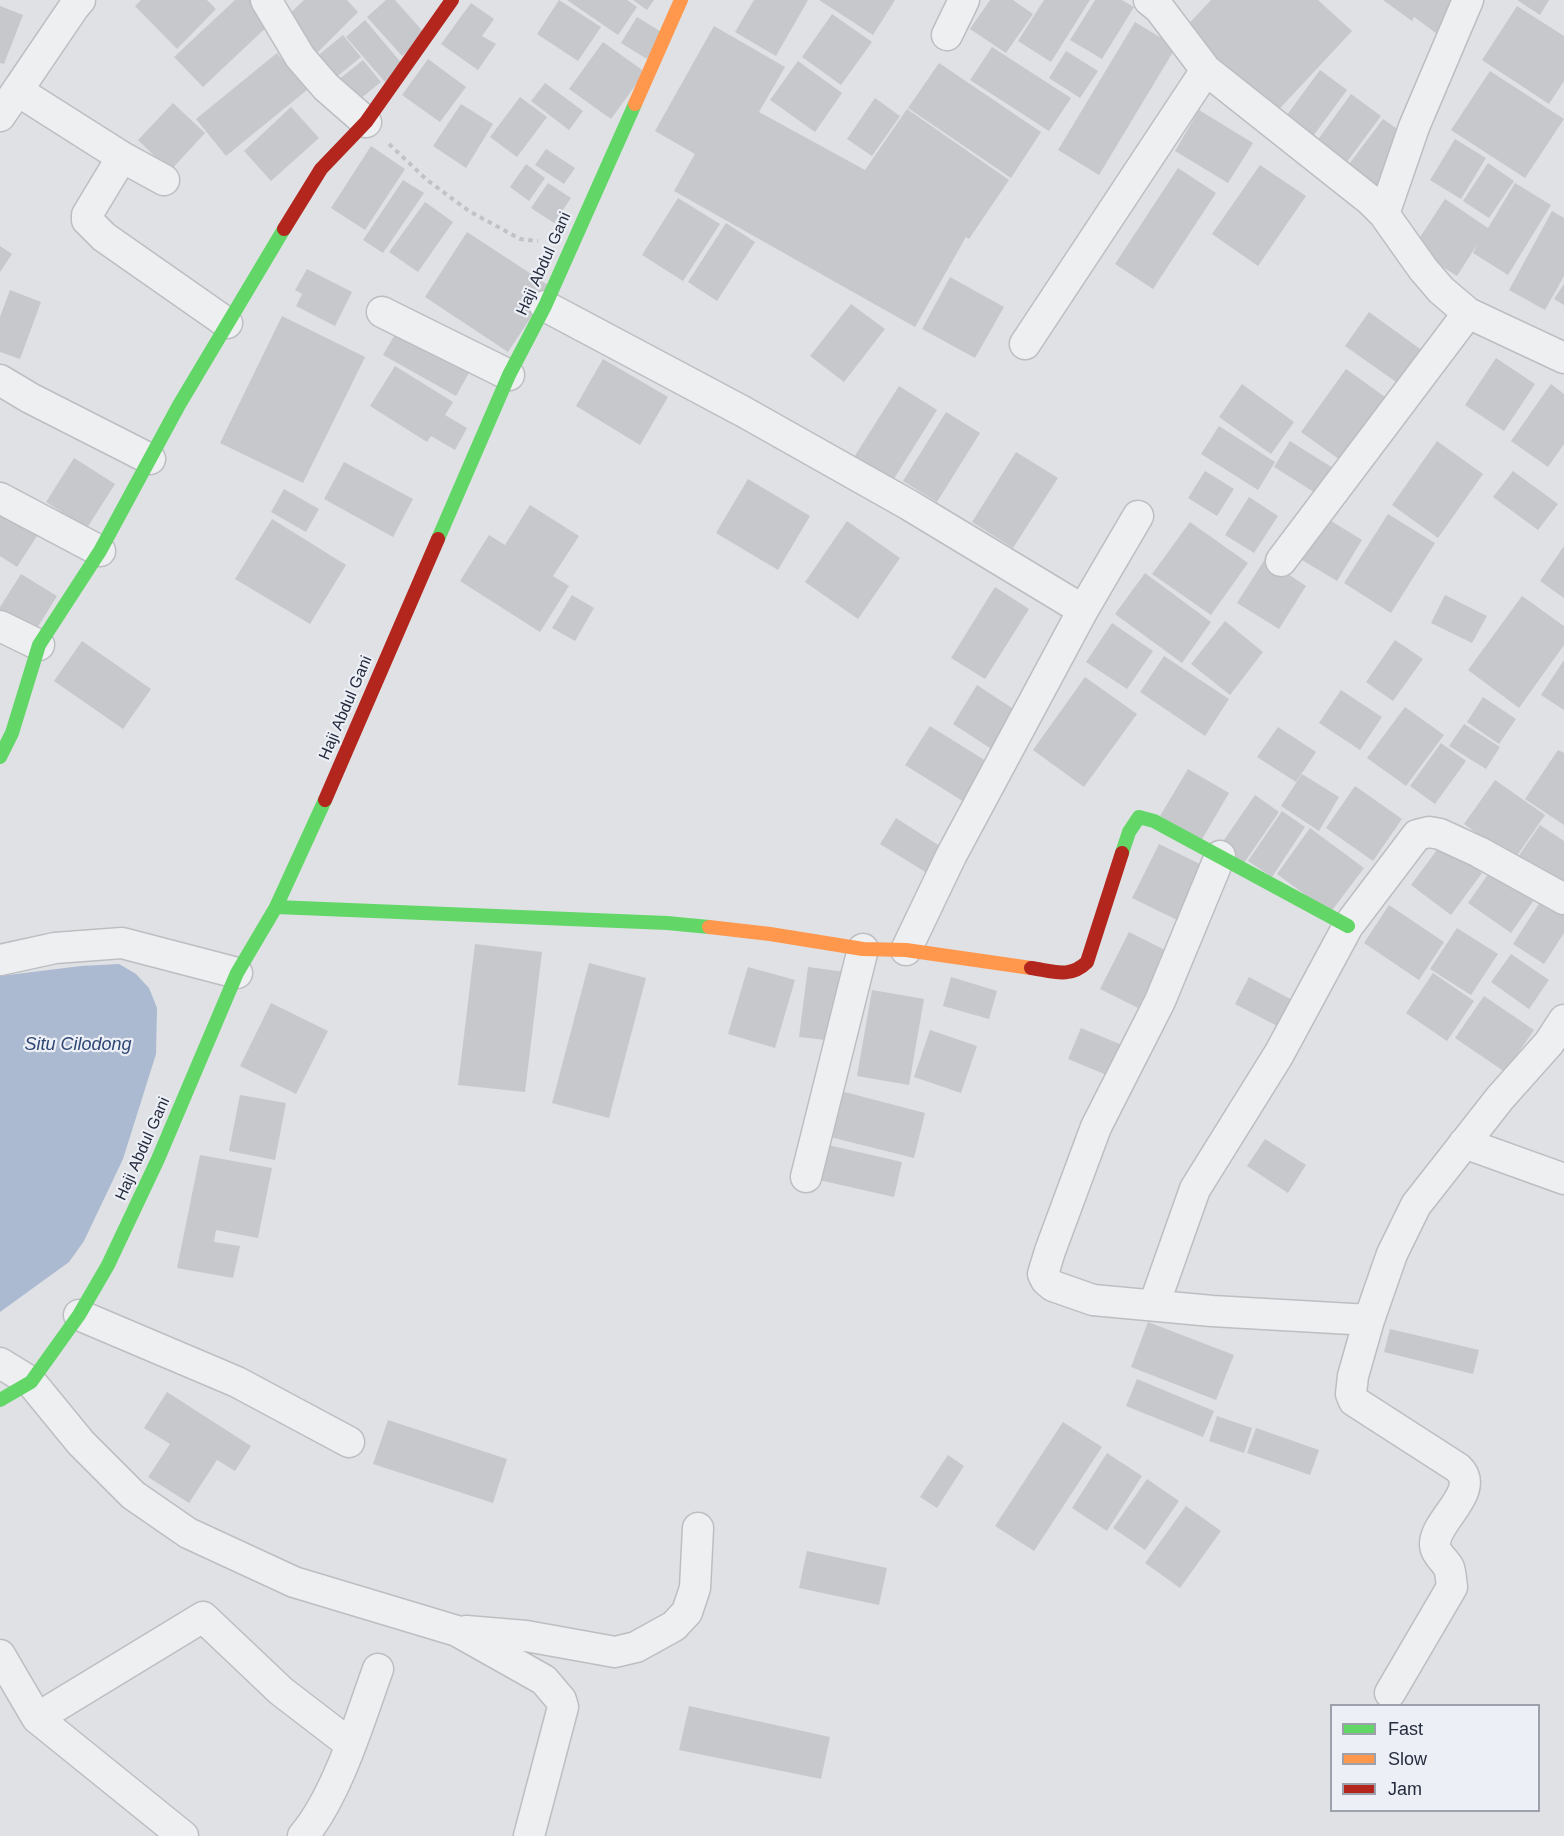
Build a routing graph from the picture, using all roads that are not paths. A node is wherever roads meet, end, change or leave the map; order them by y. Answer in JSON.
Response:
{"nodes":[{"id":1,"x":266,"y":0,"type":"edge"},
{"id":2,"x":452,"y":0,"type":"edge"},
{"id":3,"x":681,"y":0,"type":"edge"},
{"id":4,"x":964,"y":0,"type":"edge"},
{"id":5,"x":1149,"y":0,"type":"edge"},
{"id":6,"x":1468,"y":0,"type":"edge"},
{"id":7,"x":74,"y":2,"type":"edge"},
{"id":8,"x":947,"y":35,"type":"dead end"},
{"id":9,"x":1206,"y":70,"type":"junction"},
{"id":10,"x":18,"y":91,"type":"junction"},
{"id":11,"x":0,"y":116,"type":"edge"},
{"id":12,"x":366,"y":122,"type":"junction"},
{"id":13,"x":122,"y":158,"type":"junction"},
{"id":14,"x":164,"y":180,"type":"dead end"},
{"id":15,"x":1384,"y":214,"type":"junction"},
{"id":16,"x":545,"y":306,"type":"junction"},
{"id":17,"x":382,"y":312,"type":"dead end"},
{"id":18,"x":1468,"y":313,"type":"junction"},
{"id":19,"x":228,"y":323,"type":"junction"},
{"id":20,"x":1025,"y":344,"type":"dead end"},
{"id":21,"x":1564,"y":358,"type":"edge"},
{"id":22,"x":509,"y":375,"type":"junction"},
{"id":23,"x":0,"y":380,"type":"edge"},
{"id":24,"x":150,"y":459,"type":"junction"},
{"id":25,"x":0,"y":498,"type":"edge"},
{"id":26,"x":1137,"y":516,"type":"dead end"},
{"id":27,"x":100,"y":551,"type":"junction"},
{"id":28,"x":1281,"y":561,"type":"dead end"},
{"id":29,"x":1083,"y":610,"type":"junction"},
{"id":30,"x":0,"y":626,"type":"edge"},
{"id":31,"x":39,"y":645,"type":"junction"},
{"id":32,"x":0,"y":757,"type":"edge"},
{"id":33,"x":1220,"y":856,"type":"junction"},
{"id":34,"x":1564,"y":899,"type":"edge"},
{"id":35,"x":276,"y":907,"type":"junction"},
{"id":36,"x":1348,"y":926,"type":"junction"},
{"id":37,"x":915,"y":933,"type":"junction"},
{"id":38,"x":862,"y":949,"type":"junction"},
{"id":39,"x":0,"y":960,"type":"edge"},
{"id":40,"x":237,"y":974,"type":"junction"},
{"id":41,"x":1564,"y":1020,"type":"edge"},
{"id":42,"x":1464,"y":1143,"type":"junction"},
{"id":43,"x":806,"y":1177,"type":"dead end"},
{"id":44,"x":1564,"y":1179,"type":"edge"},
{"id":45,"x":1154,"y":1305,"type":"junction"},
{"id":46,"x":80,"y":1315,"type":"junction"},
{"id":47,"x":1369,"y":1320,"type":"junction"},
{"id":48,"x":0,"y":1363,"type":"edge"},
{"id":49,"x":31,"y":1382,"type":"junction"},
{"id":50,"x":0,"y":1400,"type":"edge"},
{"id":51,"x":349,"y":1442,"type":"dead end"},
{"id":52,"x":698,"y":1528,"type":"dead end"},
{"id":53,"x":457,"y":1631,"type":"junction"},
{"id":54,"x":0,"y":1655,"type":"edge"},
{"id":55,"x":378,"y":1669,"type":"dead end"},
{"id":56,"x":1390,"y":1693,"type":"dead end"},
{"id":57,"x":37,"y":1718,"type":"junction"},
{"id":58,"x":350,"y":1744,"type":"junction"},
{"id":59,"x":183,"y":1836,"type":"edge"},
{"id":60,"x":303,"y":1836,"type":"edge"},
{"id":61,"x":529,"y":1836,"type":"edge"}],
"edges":[{"from":1,"to":12,"type":"street"},
{"from":2,"to":12,"type":"street"},
{"from":3,"to":16,"type":"street","name":"Haji Abdul Gani"},
{"from":4,"to":8,"type":"street"},
{"from":5,"to":9,"type":"street"},
{"from":6,"to":15,"type":"street"},
{"from":7,"to":10,"type":"street"},
{"from":9,"to":15,"type":"street"},
{"from":9,"to":20,"type":"street"},
{"from":10,"to":11,"type":"street"},
{"from":10,"to":13,"type":"street"},
{"from":12,"to":19,"type":"street"},
{"from":13,"to":14,"type":"street"},
{"from":13,"to":19,"type":"street"},
{"from":15,"to":18,"type":"street"},
{"from":16,"to":22,"type":"street","name":"Haji Abdul Gani"},
{"from":16,"to":29,"type":"street"},
{"from":17,"to":22,"type":"street"},
{"from":18,"to":21,"type":"street"},
{"from":18,"to":28,"type":"street"},
{"from":19,"to":24,"type":"street"},
{"from":22,"to":35,"type":"street","name":"Haji Abdul Gani"},
{"from":23,"to":24,"type":"street"},
{"from":24,"to":27,"type":"street"},
{"from":25,"to":27,"type":"street"},
{"from":26,"to":29,"type":"street"},
{"from":27,"to":31,"type":"street"},
{"from":29,"to":37,"type":"street"},
{"from":30,"to":31,"type":"street"},
{"from":31,"to":32,"type":"street"},
{"from":33,"to":36,"type":"street"},
{"from":33,"to":37,"type":"street"},
{"from":33,"to":45,"type":"street"},
{"from":34,"to":36,"type":"street"},
{"from":35,"to":38,"type":"street"},
{"from":35,"to":40,"type":"street","name":"Haji Abdul Gani"},
{"from":36,"to":45,"type":"street"},
{"from":37,"to":38,"type":"street"},
{"from":38,"to":43,"type":"street"},
{"from":39,"to":40,"type":"street"},
{"from":40,"to":46,"type":"street","name":"Haji Abdul Gani"},
{"from":41,"to":42,"type":"street"},
{"from":42,"to":44,"type":"street"},
{"from":42,"to":47,"type":"street"},
{"from":45,"to":47,"type":"street"},
{"from":46,"to":49,"type":"street","name":"Haji Abdul Gani"},
{"from":46,"to":51,"type":"street"},
{"from":47,"to":56,"type":"street"},
{"from":48,"to":49,"type":"street"},
{"from":49,"to":50,"type":"street","name":"Haji Abdul Gani"},
{"from":49,"to":53,"type":"street"},
{"from":52,"to":53,"type":"street"},
{"from":53,"to":61,"type":"street"},
{"from":54,"to":57,"type":"street"},
{"from":55,"to":58,"type":"street"},
{"from":57,"to":58,"type":"street"},
{"from":57,"to":59,"type":"street"},
{"from":58,"to":60,"type":"street"}]}
